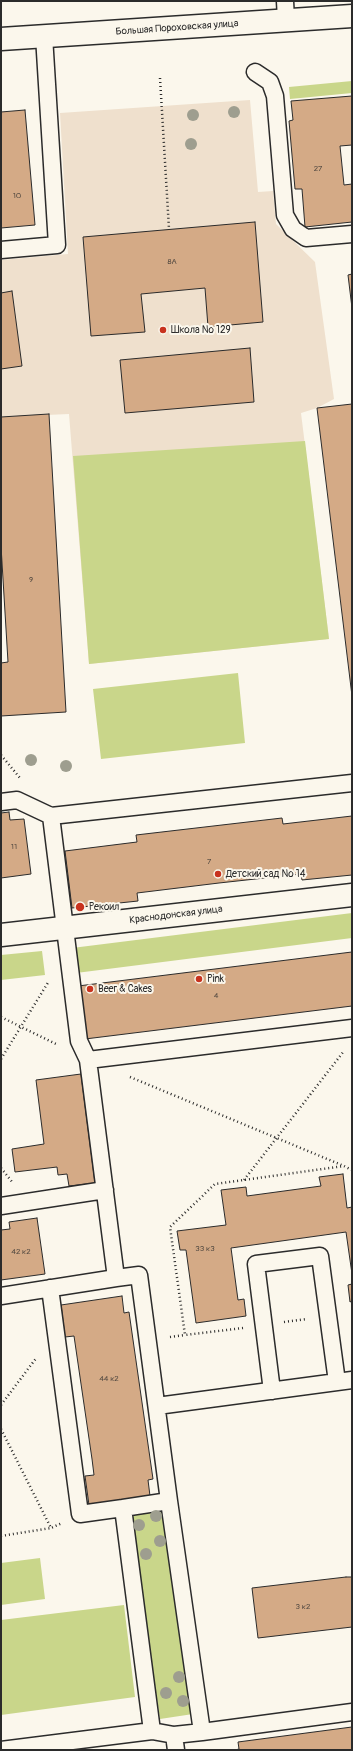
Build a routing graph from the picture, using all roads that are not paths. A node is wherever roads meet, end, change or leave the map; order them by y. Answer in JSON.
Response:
{"nodes":[{"id":1,"x":286,"y":11,"type":"edge"},
{"id":2,"x":352,"y":16,"type":"edge"},
{"id":3,"x":44,"y":36,"type":"junction"},
{"id":4,"x":1,"y":39,"type":"edge"},
{"id":5,"x":255,"y":72,"type":"dead end"},
{"id":6,"x":352,"y":234,"type":"edge"},
{"id":7,"x":1,"y":250,"type":"edge"},
{"id":8,"x":352,"y":783,"type":"edge"},
{"id":9,"x":1,"y":802,"type":"edge"},
{"id":10,"x":51,"y":816,"type":"junction"},
{"id":11,"x":352,"y":895,"type":"edge"},
{"id":12,"x":64,"y":928,"type":"junction"},
{"id":13,"x":1,"y":935,"type":"edge"},
{"id":14,"x":352,"y":1028,"type":"edge"},
{"id":15,"x":88,"y":1060,"type":"junction"},
{"id":16,"x":105,"y":1190,"type":"junction"},
{"id":17,"x":1,"y":1206,"type":"edge"},
{"id":18,"x":116,"y":1278,"type":"junction"},
{"id":19,"x":50,"y":1288,"type":"junction"},
{"id":20,"x":1,"y":1296,"type":"edge"},
{"id":21,"x":344,"y":1382,"type":"edge"},
{"id":22,"x":272,"y":1391,"type":"junction"},
{"id":23,"x":157,"y":1406,"type":"junction"},
{"id":24,"x":169,"y":1501,"type":"junction"},
{"id":25,"x":123,"y":1508,"type":"junction"},
{"id":26,"x":352,"y":1712,"type":"edge"},
{"id":27,"x":152,"y":1731,"type":"junction"},
{"id":28,"x":202,"y":1732,"type":"junction"},
{"id":29,"x":175,"y":1742,"type":"edge"},
{"id":30,"x":1,"y":1750,"type":"edge"}],
"edges":[{"from":1,"to":2,"type":"street","name":"Большая Пороховская улица"},
{"from":1,"to":3,"type":"street","name":"Большая Пороховская улица"},
{"from":3,"to":4,"type":"street","name":"Большая Пороховская улица"},
{"from":3,"to":7,"type":"lane"},
{"from":5,"to":6,"type":"lane"},
{"from":8,"to":10,"type":"lane"},
{"from":9,"to":10,"type":"lane"},
{"from":10,"to":12,"type":"lane"},
{"from":11,"to":12,"type":"street","name":"Краснодонская улица"},
{"from":12,"to":13,"type":"street","name":"Краснодонская улица"},
{"from":12,"to":15,"type":"lane"},
{"from":14,"to":15,"type":"lane"},
{"from":15,"to":16,"type":"lane"},
{"from":16,"to":17,"type":"lane"},
{"from":16,"to":18,"type":"lane"},
{"from":18,"to":19,"type":"lane"},
{"from":18,"to":23,"type":"lane"},
{"from":19,"to":20,"type":"lane"},
{"from":19,"to":25,"type":"lane"},
{"from":21,"to":22,"type":"lane"},
{"from":21,"to":22,"type":"lane"},
{"from":22,"to":23,"type":"lane"},
{"from":23,"to":24,"type":"lane"},
{"from":24,"to":25,"type":"lane"},
{"from":24,"to":28,"type":"lane"},
{"from":25,"to":27,"type":"lane"},
{"from":26,"to":28,"type":"lane"},
{"from":27,"to":29,"type":"lane"},
{"from":27,"to":30,"type":"lane"},
{"from":28,"to":29,"type":"lane"}]}
